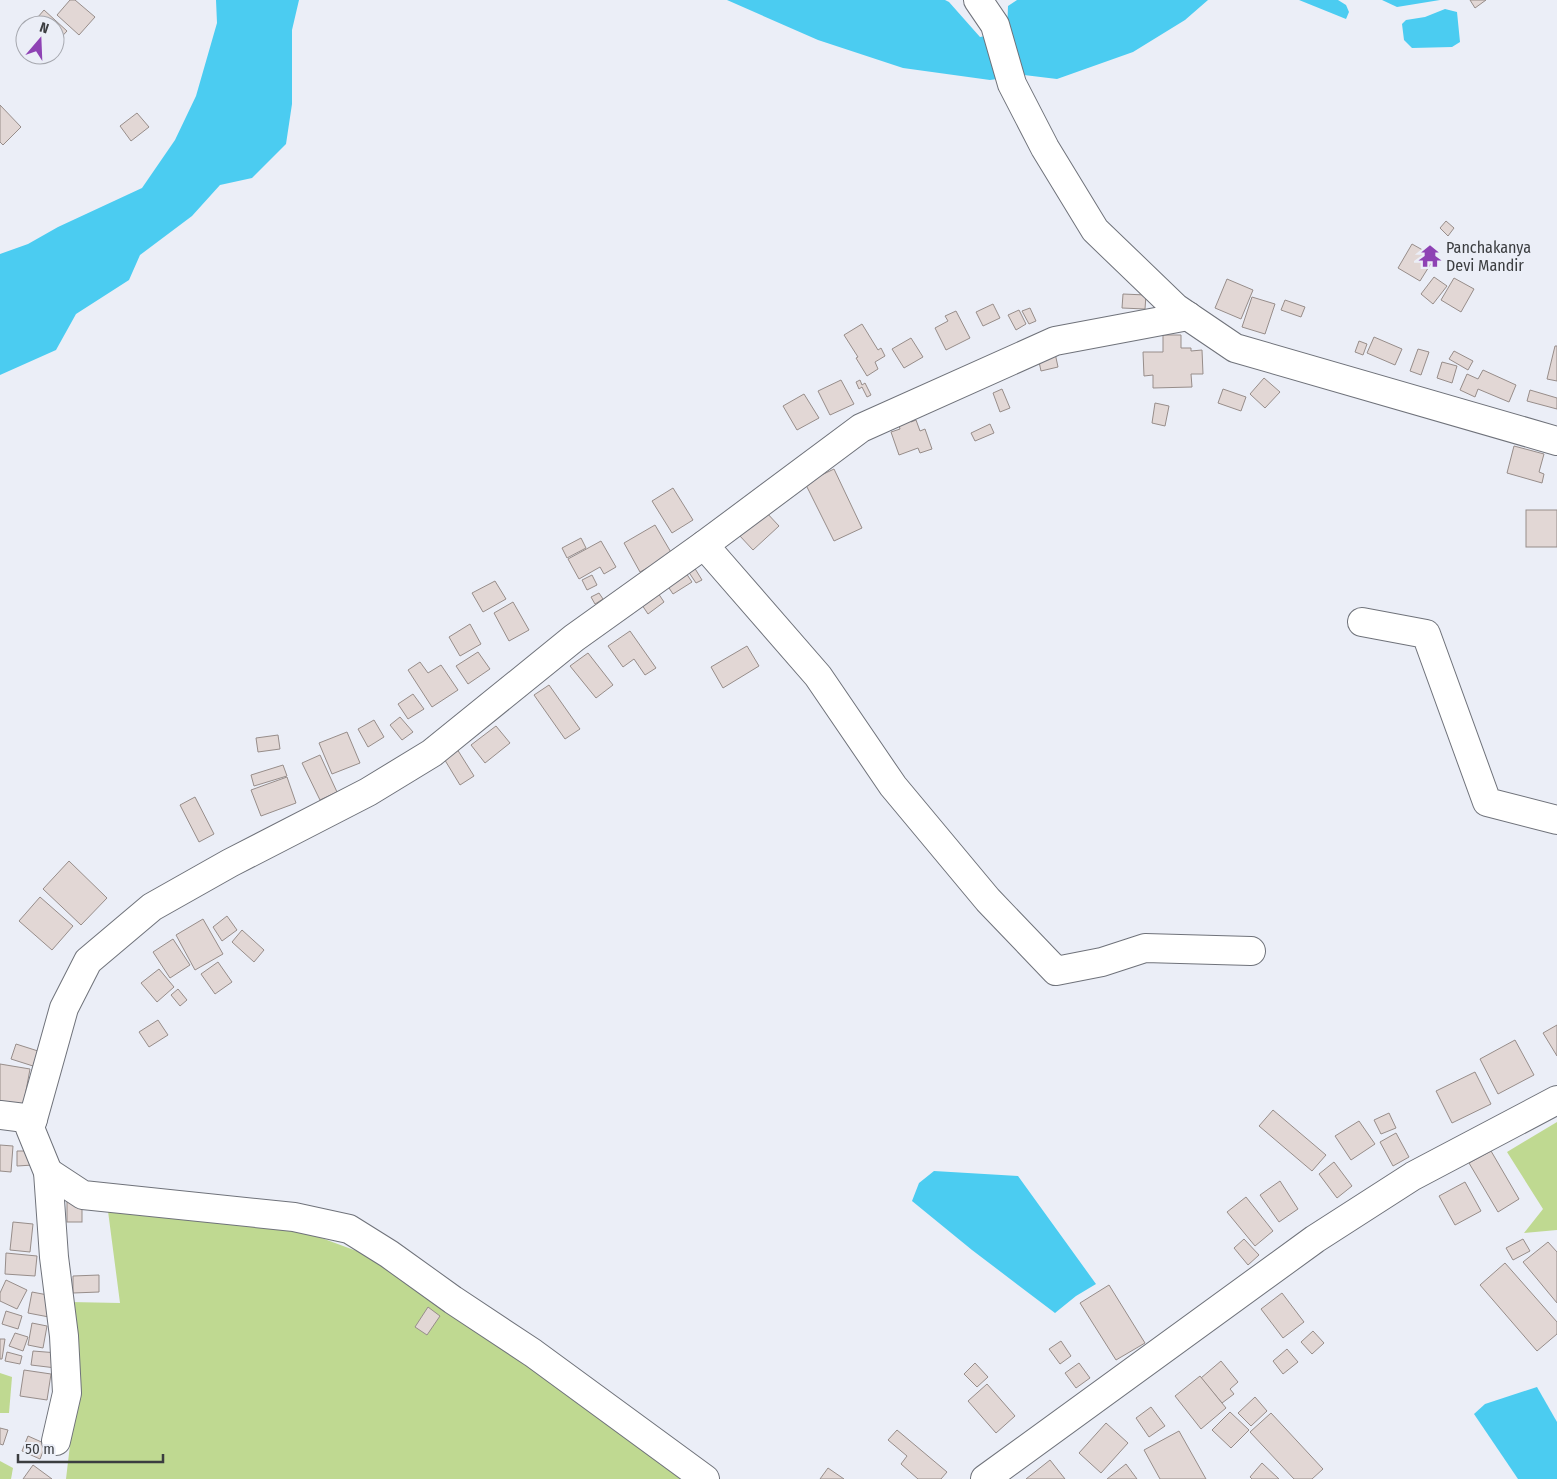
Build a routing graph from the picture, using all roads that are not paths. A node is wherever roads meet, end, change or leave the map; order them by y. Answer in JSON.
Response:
{"nodes":[{"id":1,"x":978,"y":0,"type":"edge"},
{"id":2,"x":1188,"y":316,"type":"junction"},
{"id":3,"x":1557,"y":441,"type":"edge"},
{"id":4,"x":704,"y":545,"type":"junction"},
{"id":5,"x":1362,"y":622,"type":"dead end"},
{"id":6,"x":1557,"y":820,"type":"edge"},
{"id":7,"x":1252,"y":951,"type":"dead end"},
{"id":8,"x":1557,"y":1100,"type":"edge"},
{"id":9,"x":0,"y":1115,"type":"edge"},
{"id":10,"x":34,"y":1119,"type":"junction"},
{"id":11,"x":48,"y":1172,"type":"junction"},
{"id":12,"x":56,"y":1441,"type":"dead end"},
{"id":13,"x":705,"y":1479,"type":"edge"},
{"id":14,"x":985,"y":1479,"type":"edge"}],
"edges":[{"from":1,"to":2,"type":"street"},
{"from":2,"to":3,"type":"street"},
{"from":2,"to":4,"type":"street"},
{"from":4,"to":7,"type":"street"},
{"from":4,"to":10,"type":"street"},
{"from":5,"to":6,"type":"street"},
{"from":8,"to":14,"type":"street"},
{"from":9,"to":10,"type":"street"},
{"from":10,"to":11,"type":"street"},
{"from":11,"to":12,"type":"street"},
{"from":11,"to":13,"type":"street"}]}
